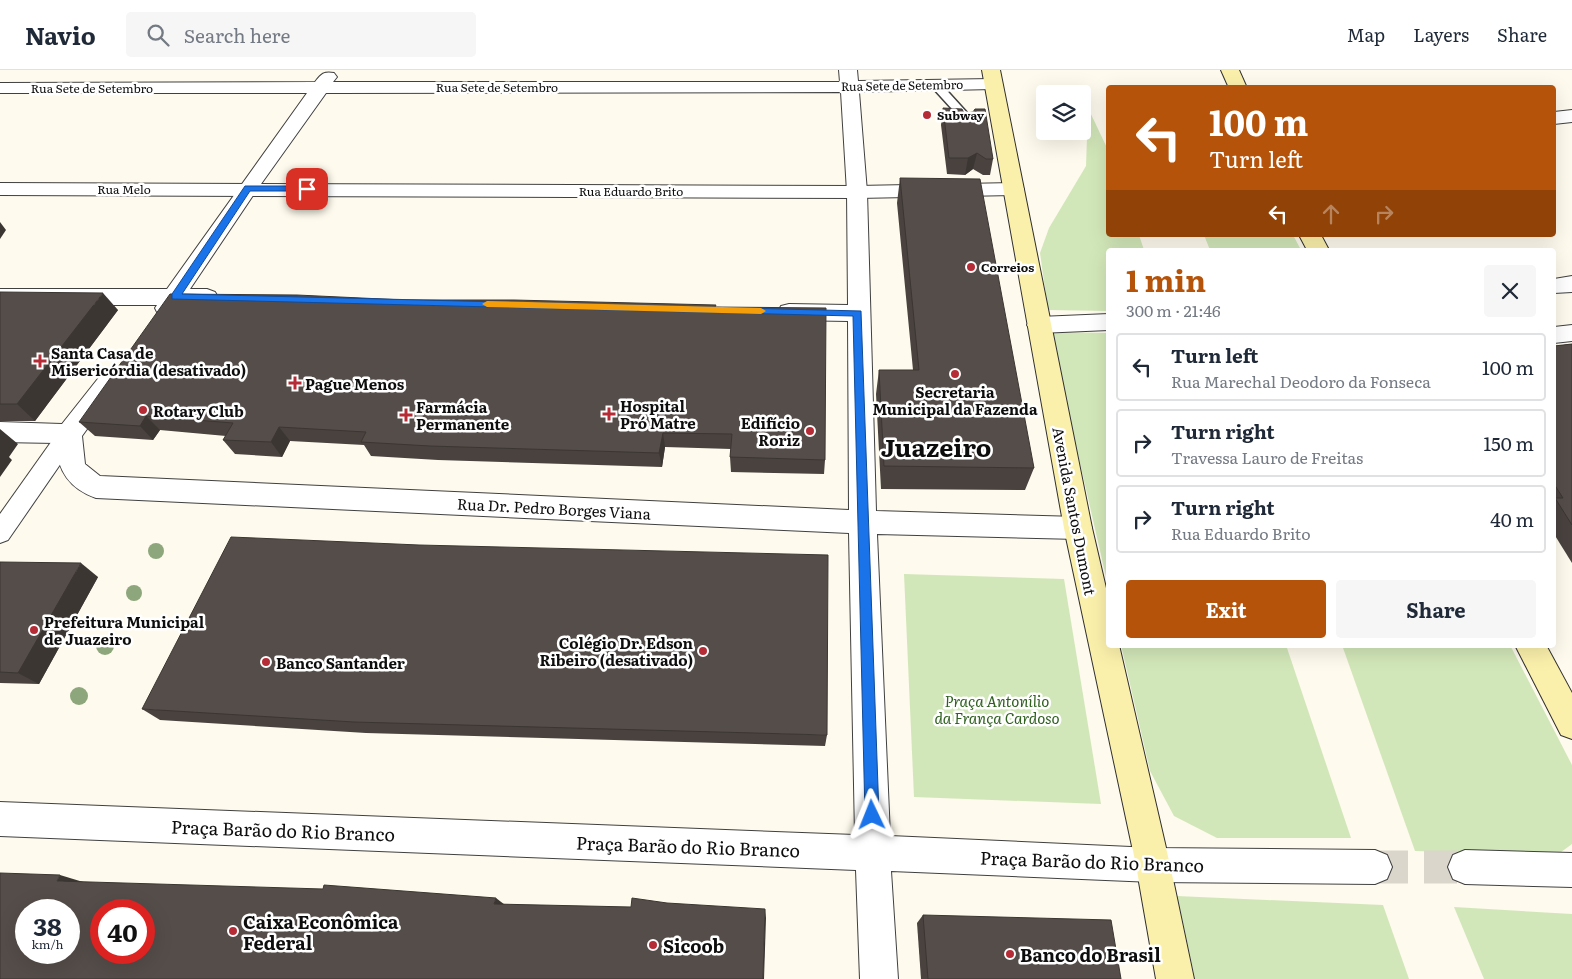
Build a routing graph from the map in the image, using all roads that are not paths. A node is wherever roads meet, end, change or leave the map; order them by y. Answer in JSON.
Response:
{"nodes":[{"id":1,"x":333,"y":70,"type":"edge"},
{"id":2,"x":1230,"y":70,"type":"edge"},
{"id":3,"x":992,"y":77,"type":"edge"},
{"id":4,"x":849,"y":78,"type":"edge"},
{"id":5,"x":936,"y":85,"type":"junction"},
{"id":6,"x":1237,"y":85,"type":"edge"},
{"id":7,"x":0,"y":88,"type":"edge"},
{"id":8,"x":320,"y":88,"type":"junction"},
{"id":9,"x":990,"y":115,"type":"junction"},
{"id":10,"x":1572,"y":116,"type":"edge"},
{"id":11,"x":1556,"y":118,"type":"edge"},
{"id":12,"x":966,"y":121,"type":"joint"},
{"id":13,"x":248,"y":188,"type":"junction"},
{"id":14,"x":0,"y":189,"type":"edge"},
{"id":15,"x":1014,"y":189,"type":"junction"},
{"id":16,"x":857,"y":192,"type":"junction"},
{"id":17,"x":1572,"y":284,"type":"edge"},
{"id":18,"x":1556,"y":286,"type":"edge"},
{"id":19,"x":0,"y":297,"type":"edge"},
{"id":20,"x":175,"y":297,"type":"junction"},
{"id":21,"x":225,"y":298,"type":"edge"},
{"id":22,"x":769,"y":311,"type":"edge"},
{"id":23,"x":858,"y":313,"type":"junction"},
{"id":24,"x":1106,"y":322,"type":"edge"},
{"id":25,"x":1039,"y":324,"type":"junction"},
{"id":26,"x":152,"y":327,"type":"edge"},
{"id":27,"x":1572,"y":333,"type":"edge"},
{"id":28,"x":1556,"y":335,"type":"edge"},
{"id":29,"x":122,"y":366,"type":"edge"},
{"id":30,"x":0,"y":432,"type":"edge"},
{"id":31,"x":69,"y":434,"type":"junction"},
{"id":32,"x":863,"y":522,"type":"junction"},
{"id":33,"x":1078,"y":528,"type":"junction"},
{"id":34,"x":0,"y":533,"type":"edge"},
{"id":35,"x":1532,"y":648,"type":"edge"},
{"id":36,"x":1572,"y":724,"type":"edge"},
{"id":37,"x":0,"y":819,"type":"edge"},
{"id":38,"x":873,"y":852,"type":"junction"},
{"id":39,"x":1153,"y":865,"type":"junction"},
{"id":40,"x":1375,"y":867,"type":"tunnel mouth"},
{"id":41,"x":1465,"y":868,"type":"tunnel mouth"},
{"id":42,"x":1572,"y":870,"type":"edge"},
{"id":43,"x":880,"y":979,"type":"edge"},
{"id":44,"x":1175,"y":979,"type":"edge"}],
"edges":[{"from":1,"to":8,"type":"street"},
{"from":2,"to":6,"type":"main road"},
{"from":3,"to":5,"type":"street","name":"Rua Sete de Setembro"},
{"from":3,"to":9,"type":"main road","name":"Avenida Santos Dumont"},
{"from":4,"to":5,"type":"street","name":"Rua Sete de Setembro"},
{"from":4,"to":8,"type":"street","name":"Rua Sete de Setembro"},
{"from":4,"to":16,"type":"street"},
{"from":5,"to":12,"type":"lane"},
{"from":7,"to":8,"type":"street","name":"Rua Sete de Setembro"},
{"from":8,"to":13,"type":"street"},
{"from":9,"to":12,"type":"lane"},
{"from":9,"to":15,"type":"main road","name":"Avenida Santos Dumont"},
{"from":10,"to":11,"type":"street"},
{"from":13,"to":14,"type":"street","name":"Rua Melo"},
{"from":13,"to":16,"type":"street","name":"Rua Eduardo Brito"},
{"from":13,"to":20,"type":"street"},
{"from":15,"to":16,"type":"street","name":"Rua Eduardo Brito"},
{"from":15,"to":25,"type":"main road","name":"Avenida Santos Dumont"},
{"from":16,"to":23,"type":"street"},
{"from":17,"to":18,"type":"street"},
{"from":19,"to":20,"type":"street"},
{"from":20,"to":21,"type":"street"},
{"from":20,"to":26,"type":"street"},
{"from":22,"to":23,"type":"street"},
{"from":23,"to":32,"type":"street"},
{"from":24,"to":25,"type":"street"},
{"from":25,"to":33,"type":"main road","name":"Avenida Santos Dumont"},
{"from":27,"to":28,"type":"street"},
{"from":29,"to":31,"type":"street"},
{"from":30,"to":31,"type":"street"},
{"from":31,"to":32,"type":"street","name":"Rua Dr. Pedro Borges Viana"},
{"from":31,"to":34,"type":"street"},
{"from":32,"to":33,"type":"street","name":"Rua Dr. Pedro Borges Viana"},
{"from":32,"to":38,"type":"street"},
{"from":33,"to":39,"type":"main road","name":"Avenida Santos Dumont"},
{"from":35,"to":36,"type":"main road"},
{"from":37,"to":38,"type":"street","name":"Praça Barão do Rio Branco"},
{"from":38,"to":39,"type":"street","name":"Praça Barão do Rio Branco"},
{"from":38,"to":43,"type":"street"},
{"from":39,"to":40,"type":"street","name":"Praça Barão do Rio Branco"},
{"from":39,"to":44,"type":"main road","name":"Avenida Santos Dumont"},
{"from":41,"to":42,"type":"street"}]}
